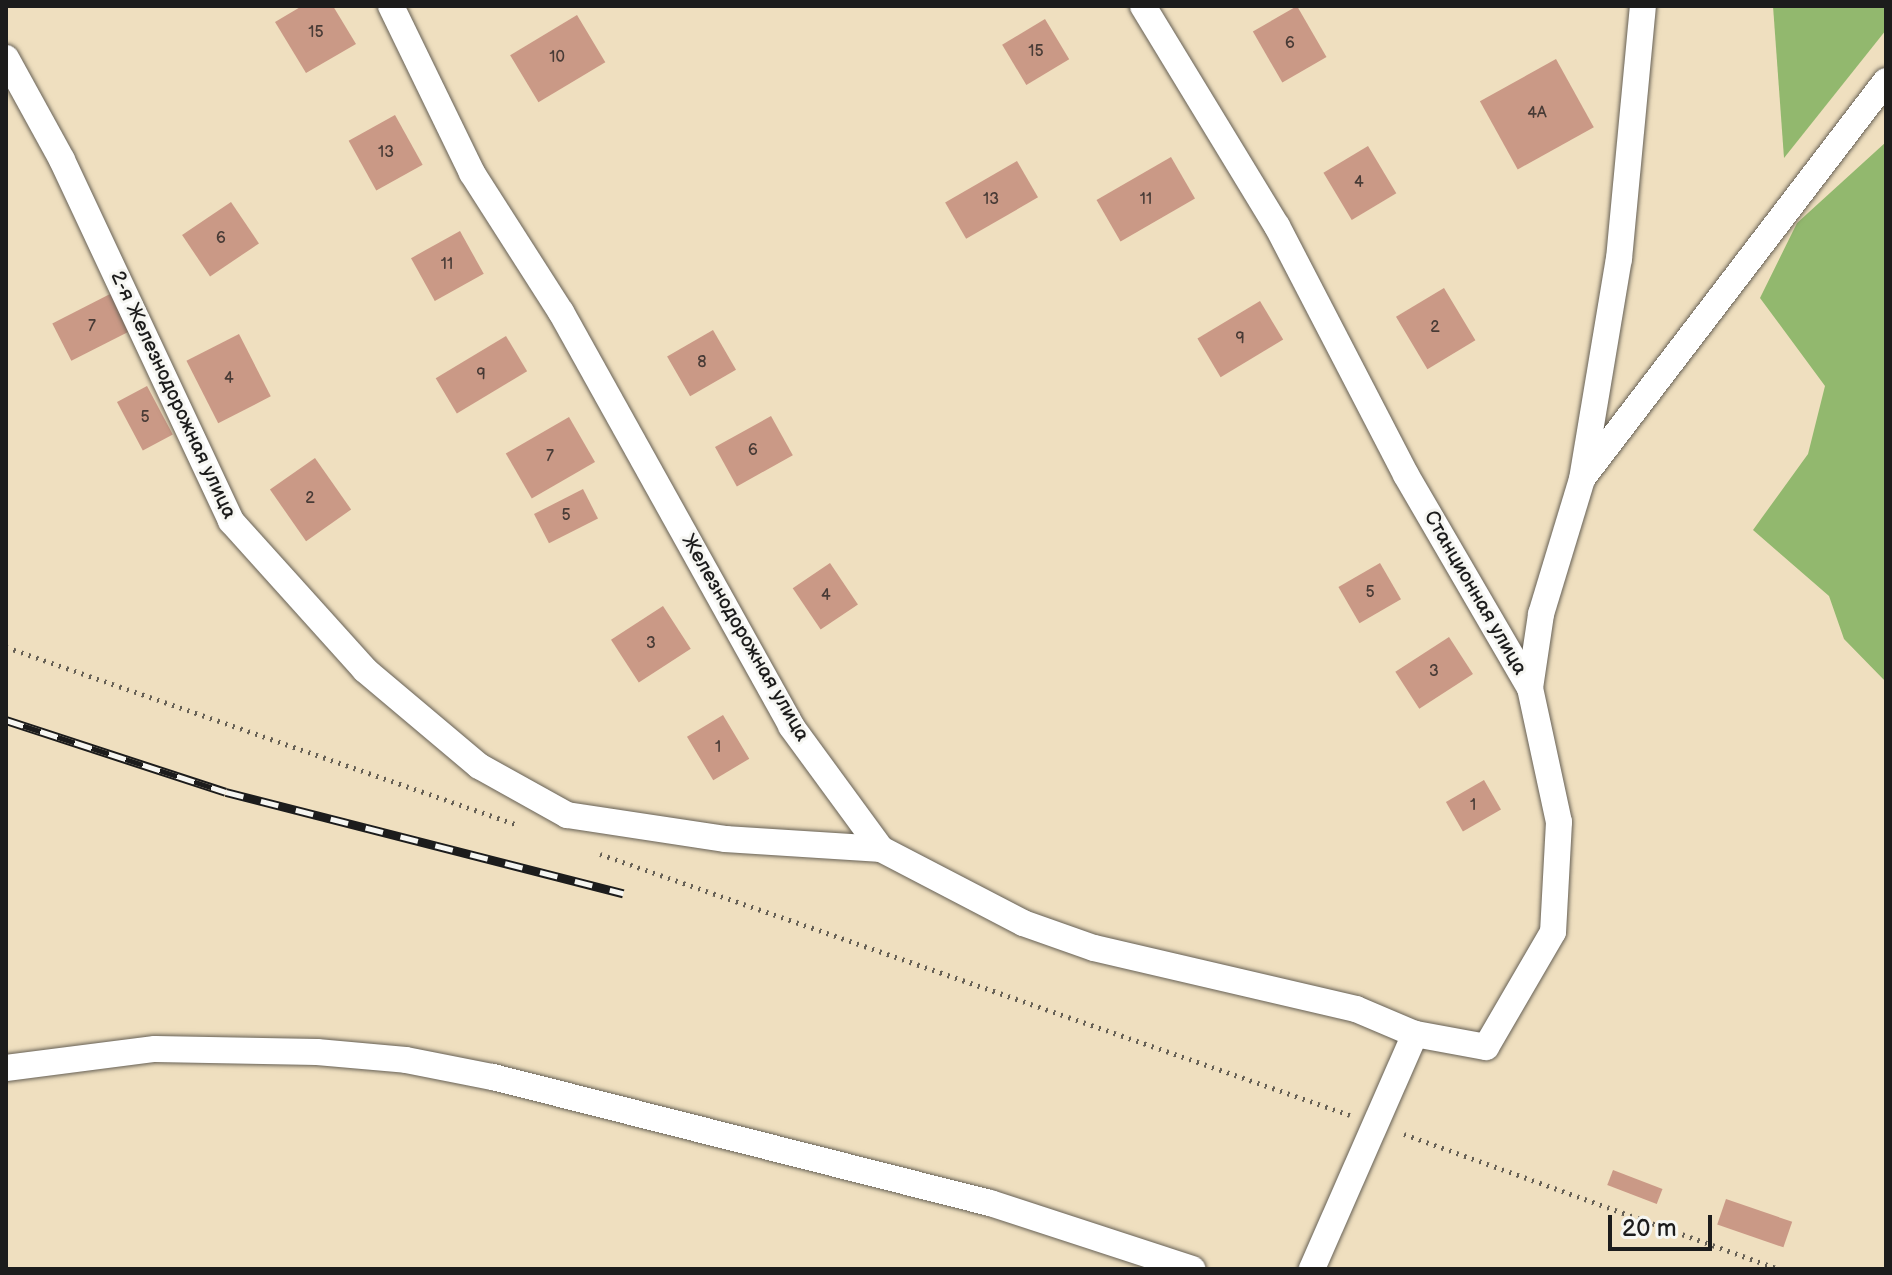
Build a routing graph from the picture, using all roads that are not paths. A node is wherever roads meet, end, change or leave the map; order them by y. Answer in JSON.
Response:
{"nodes":[{"id":1,"x":391,"y":6,"type":"edge"},
{"id":2,"x":1143,"y":6,"type":"edge"},
{"id":3,"x":1643,"y":6,"type":"edge"},
{"id":4,"x":6,"y":58,"type":"edge"},
{"id":5,"x":1886,"y":81,"type":"edge"},
{"id":6,"x":1582,"y":479,"type":"junction"},
{"id":7,"x":1530,"y":688,"type":"junction"},
{"id":8,"x":881,"y":849,"type":"junction"},
{"id":9,"x":1415,"y":1034,"type":"junction"},
{"id":10,"x":6,"y":1068,"type":"edge"},
{"id":11,"x":1192,"y":1269,"type":"edge"},
{"id":12,"x":1312,"y":1269,"type":"edge"}],
"edges":[{"from":1,"to":8,"type":"street","name":"Железнодорожная улица"},
{"from":2,"to":7,"type":"street","name":"Станционная улица"},
{"from":3,"to":6,"type":"street"},
{"from":4,"to":8,"type":"street","name":"2-я Железнодорожная улица"},
{"from":5,"to":6,"type":"street"},
{"from":6,"to":7,"type":"street"},
{"from":7,"to":9,"type":"street","name":"Станционная улица"},
{"from":8,"to":9,"type":"street","name":"Железнодорожная улица"},
{"from":9,"to":12,"type":"street"},
{"from":10,"to":11,"type":"street"}]}
